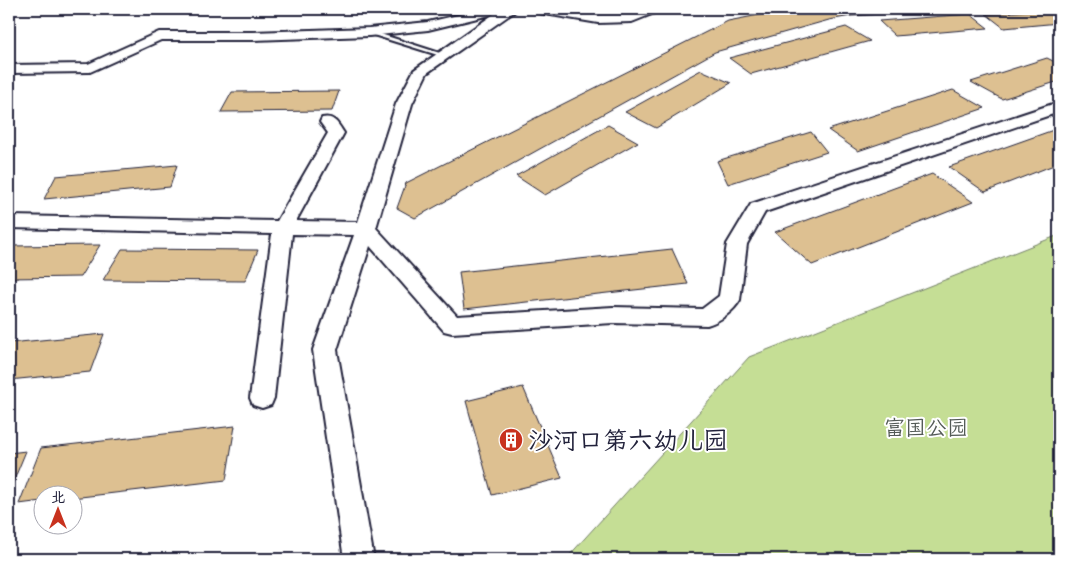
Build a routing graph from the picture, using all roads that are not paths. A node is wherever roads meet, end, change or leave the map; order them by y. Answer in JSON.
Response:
{"nodes":[{"id":1,"x":500,"y":9,"type":"edge"},
{"id":2,"x":511,"y":9,"type":"edge"},
{"id":3,"x":539,"y":9,"type":"edge"},
{"id":4,"x":652,"y":9,"type":"edge"},
{"id":5,"x":369,"y":32,"type":"junction"},
{"id":6,"x":443,"y":55,"type":"junction"},
{"id":7,"x":9,"y":69,"type":"edge"},
{"id":8,"x":1059,"y":108,"type":"edge"},
{"id":9,"x":328,"y":122,"type":"dead end"},
{"id":10,"x":9,"y":222,"type":"edge"},
{"id":11,"x":283,"y":227,"type":"junction"},
{"id":12,"x":366,"y":229,"type":"junction"},
{"id":13,"x":262,"y":398,"type":"dead end"},
{"id":14,"x":359,"y":559,"type":"edge"}],
"edges":[{"from":1,"to":5,"type":"street"},
{"from":2,"to":6,"type":"street"},
{"from":3,"to":4,"type":"street"},
{"from":5,"to":6,"type":"lane"},
{"from":5,"to":7,"type":"street"},
{"from":6,"to":12,"type":"street"},
{"from":8,"to":12,"type":"street"},
{"from":9,"to":11,"type":"street"},
{"from":10,"to":11,"type":"street"},
{"from":11,"to":12,"type":"street"},
{"from":11,"to":13,"type":"street"},
{"from":12,"to":14,"type":"street"}]}
